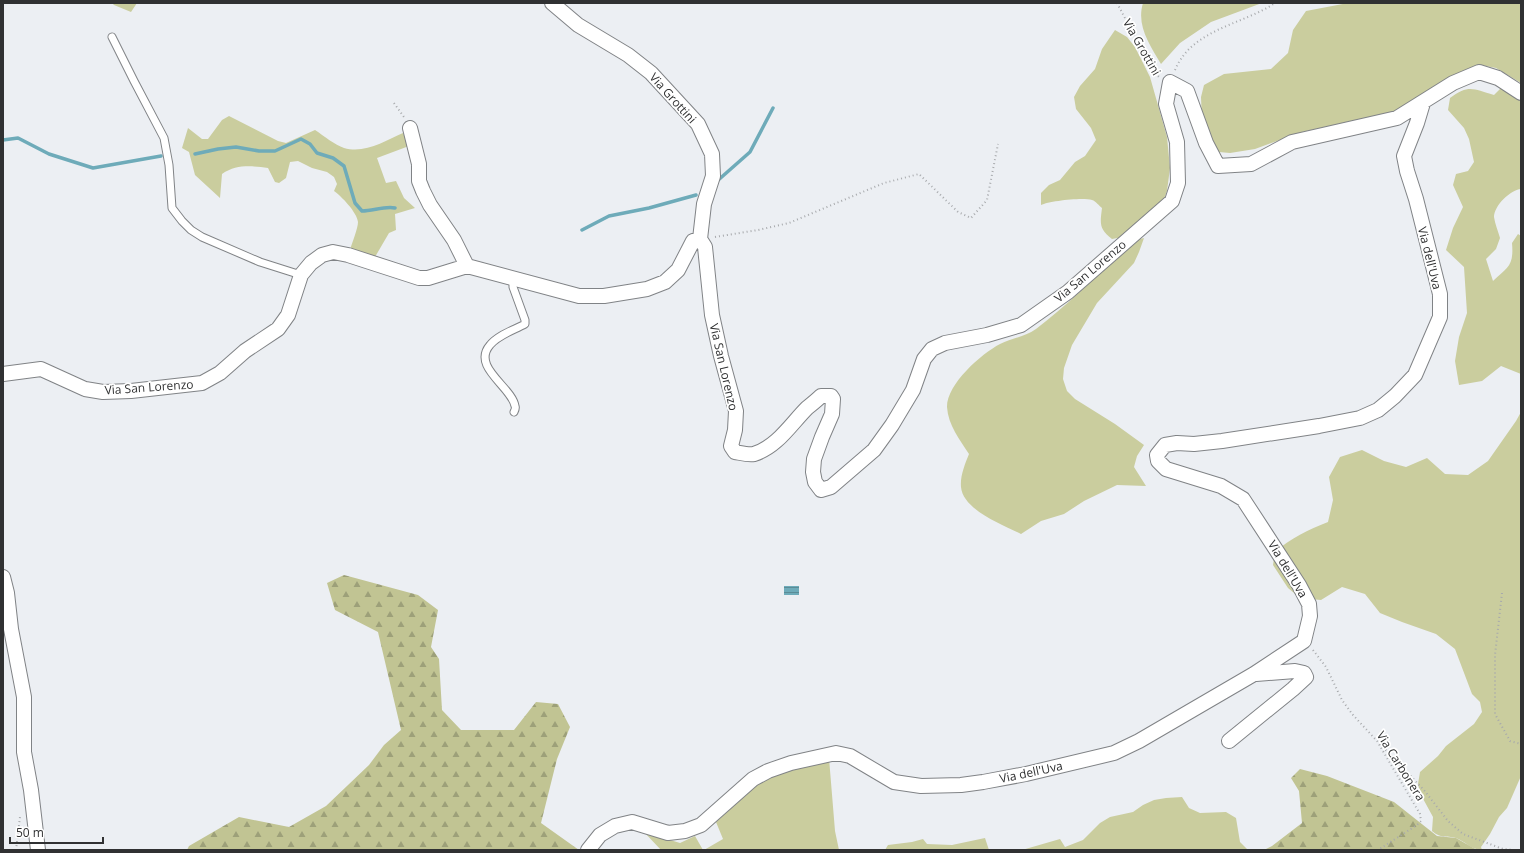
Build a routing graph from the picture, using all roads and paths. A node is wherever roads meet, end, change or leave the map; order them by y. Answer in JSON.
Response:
{"nodes":[{"id":1,"x":552,"y":3,"type":"edge"},
{"id":2,"x":1117,"y":3,"type":"edge"},
{"id":3,"x":1275,"y":3,"type":"edge"},
{"id":4,"x":112,"y":37,"type":"dead end"},
{"id":5,"x":1170,"y":85,"type":"junction"},
{"id":6,"x":1521,"y":93,"type":"edge"},
{"id":7,"x":394,"y":103,"type":"dead end"},
{"id":8,"x":1423,"y":103,"type":"junction"},
{"id":9,"x":410,"y":128,"type":"joint"},
{"id":10,"x":998,"y":144,"type":"dead end"},
{"id":11,"x":700,"y":239,"type":"junction"},
{"id":12,"x":467,"y":266,"type":"junction"},
{"id":13,"x":301,"y":275,"type":"junction"},
{"id":14,"x":513,"y":279,"type":"junction"},
{"id":15,"x":3,"y":374,"type":"edge"},
{"id":16,"x":514,"y":412,"type":"dead end"},
{"id":17,"x":3,"y":577,"type":"edge"},
{"id":18,"x":1502,"y":593,"type":"dead end"},
{"id":19,"x":1304,"y":641,"type":"junction"},
{"id":20,"x":1254,"y":674,"type":"junction"},
{"id":21,"x":1377,"y":741,"type":"junction"},
{"id":22,"x":1229,"y":742,"type":"dead end"},
{"id":23,"x":1521,"y":744,"type":"edge"},
{"id":24,"x":38,"y":850,"type":"edge"},
{"id":25,"x":588,"y":850,"type":"edge"},
{"id":26,"x":1378,"y":850,"type":"edge"},
{"id":27,"x":1514,"y":850,"type":"edge"}],
"edges":[{"from":1,"to":11,"type":"street","name":"Via Grottini"},
{"from":2,"to":5,"type":"path","name":"Via Grottini"},
{"from":3,"to":5,"type":"path"},
{"from":4,"to":13,"type":"lane"},
{"from":5,"to":8,"type":"street"},
{"from":5,"to":11,"type":"street","name":"Via San Lorenzo"},
{"from":6,"to":8,"type":"street"},
{"from":7,"to":9,"type":"path"},
{"from":8,"to":19,"type":"street","name":"Via dell'Uva"},
{"from":9,"to":12,"type":"street"},
{"from":10,"to":11,"type":"path"},
{"from":11,"to":14,"type":"street"},
{"from":12,"to":13,"type":"street","name":"Via San Lorenzo"},
{"from":12,"to":14,"type":"street"},
{"from":13,"to":15,"type":"street","name":"Via San Lorenzo"},
{"from":14,"to":16,"type":"lane"},
{"from":17,"to":24,"type":"street"},
{"from":18,"to":23,"type":"path"},
{"from":19,"to":20,"type":"street","name":"Via dell'Uva"},
{"from":19,"to":21,"type":"path","name":"Via Carbonera"},
{"from":20,"to":22,"type":"street"},
{"from":20,"to":25,"type":"street","name":"Via dell'Uva"},
{"from":21,"to":26,"type":"path","name":"Via Carbonera"},
{"from":21,"to":27,"type":"path"}]}
